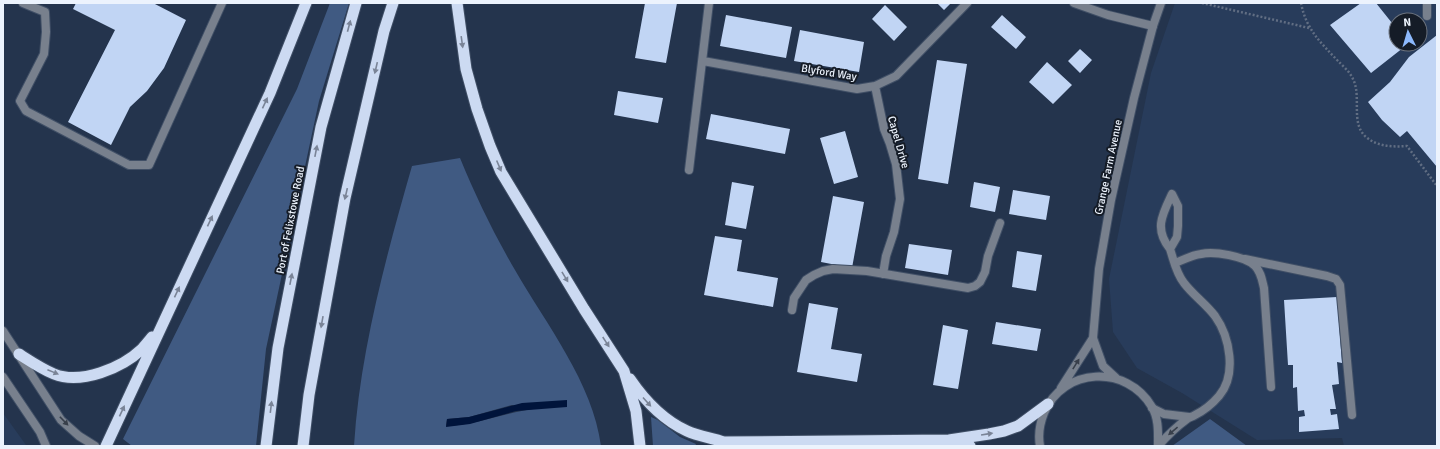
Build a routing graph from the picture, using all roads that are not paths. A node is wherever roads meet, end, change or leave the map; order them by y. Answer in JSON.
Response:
{"nodes":[{"id":1,"x":23,"y":3,"type":"edge"},
{"id":2,"x":222,"y":3,"type":"edge"},
{"id":3,"x":306,"y":3,"type":"edge"},
{"id":4,"x":356,"y":3,"type":"edge"},
{"id":5,"x":393,"y":3,"type":"edge"},
{"id":6,"x":457,"y":3,"type":"edge"},
{"id":7,"x":709,"y":3,"type":"edge"},
{"id":8,"x":967,"y":3,"type":"edge"},
{"id":9,"x":1161,"y":3,"type":"edge"},
{"id":10,"x":1077,"y":4,"type":"edge"},
{"id":11,"x":1153,"y":26,"type":"junction"},
{"id":12,"x":703,"y":61,"type":"junction"},
{"id":13,"x":875,"y":86,"type":"junction"},
{"id":14,"x":689,"y":170,"type":"dead end"},
{"id":15,"x":1000,"y":223,"type":"dead end"},
{"id":16,"x":1170,"y":249,"type":"junction"},
{"id":17,"x":1245,"y":259,"type":"junction"},
{"id":18,"x":1175,"y":263,"type":"junction"},
{"id":19,"x":883,"y":274,"type":"junction"},
{"id":20,"x":792,"y":310,"type":"dead end"},
{"id":21,"x":161,"y":327,"type":"junction"},
{"id":22,"x":3,"y":331,"type":"edge"},
{"id":23,"x":1092,"y":338,"type":"junction"},
{"id":24,"x":19,"y":354,"type":"junction"},
{"id":25,"x":624,"y":370,"type":"junction"},
{"id":26,"x":3,"y":377,"type":"edge"},
{"id":27,"x":1116,"y":378,"type":"junction"},
{"id":28,"x":1270,"y":387,"type":"dead end"},
{"id":29,"x":1060,"y":390,"type":"junction"},
{"id":30,"x":1048,"y":404,"type":"junction"},
{"id":31,"x":1152,"y":408,"type":"junction"},
{"id":32,"x":1352,"y":415,"type":"dead end"},
{"id":33,"x":1188,"y":418,"type":"junction"},
{"id":34,"x":949,"y":440,"type":"junction"},
{"id":35,"x":719,"y":444,"type":"edge"},
{"id":36,"x":46,"y":446,"type":"edge"},
{"id":37,"x":95,"y":446,"type":"edge"},
{"id":38,"x":106,"y":446,"type":"edge"},
{"id":39,"x":266,"y":446,"type":"edge"},
{"id":40,"x":303,"y":446,"type":"edge"},
{"id":41,"x":640,"y":446,"type":"edge"},
{"id":42,"x":970,"y":446,"type":"edge"},
{"id":43,"x":1040,"y":446,"type":"edge"},
{"id":44,"x":1158,"y":446,"type":"edge"}],
"edges":[{"from":1,"to":2,"type":"street"},
{"from":21,"to":3,"type":"highway","one_way":true},
{"from":39,"to":4,"type":"highway","name":"Port of Felixstowe Road","one_way":true},
{"from":5,"to":40,"type":"highway","one_way":true},
{"from":6,"to":25,"type":"highway","one_way":true},
{"from":7,"to":12,"type":"street"},
{"from":8,"to":13,"type":"street","name":"Blyford Way"},
{"from":9,"to":11,"type":"street","name":"Grange Farm Avenue"},
{"from":10,"to":11,"type":"street"},
{"from":11,"to":23,"type":"street","name":"Grange Farm Avenue"},
{"from":12,"to":13,"type":"street","name":"Blyford Way"},
{"from":12,"to":14,"type":"street"},
{"from":13,"to":19,"type":"street","name":"Capel Drive"},
{"from":15,"to":19,"type":"street"},
{"from":16,"to":16,"type":"street"},
{"from":16,"to":18,"type":"street"},
{"from":17,"to":18,"type":"street"},
{"from":17,"to":28,"type":"street"},
{"from":17,"to":32,"type":"street"},
{"from":18,"to":33,"type":"street"},
{"from":19,"to":20,"type":"street"},
{"from":24,"to":21,"type":"highway","one_way":true},
{"from":38,"to":21,"type":"highway","one_way":true},
{"from":22,"to":24,"type":"street"},
{"from":23,"to":27,"type":"street","name":"Grange Farm Avenue"},
{"from":29,"to":23,"type":"street","name":"Grange Farm Avenue","one_way":true},
{"from":24,"to":37,"type":"street","one_way":true},
{"from":25,"to":35,"type":"highway","one_way":true},
{"from":25,"to":41,"type":"highway"},
{"from":26,"to":36,"type":"street"},
{"from":27,"to":29,"type":"street"},
{"from":27,"to":31,"type":"street"},
{"from":29,"to":30,"type":"street"},
{"from":34,"to":30,"type":"highway","one_way":true},
{"from":30,"to":43,"type":"street"},
{"from":31,"to":33,"type":"street"},
{"from":31,"to":44,"type":"street"},
{"from":33,"to":44,"type":"street","one_way":true},
{"from":34,"to":35,"type":"highway"},
{"from":34,"to":42,"type":"highway"}]}
